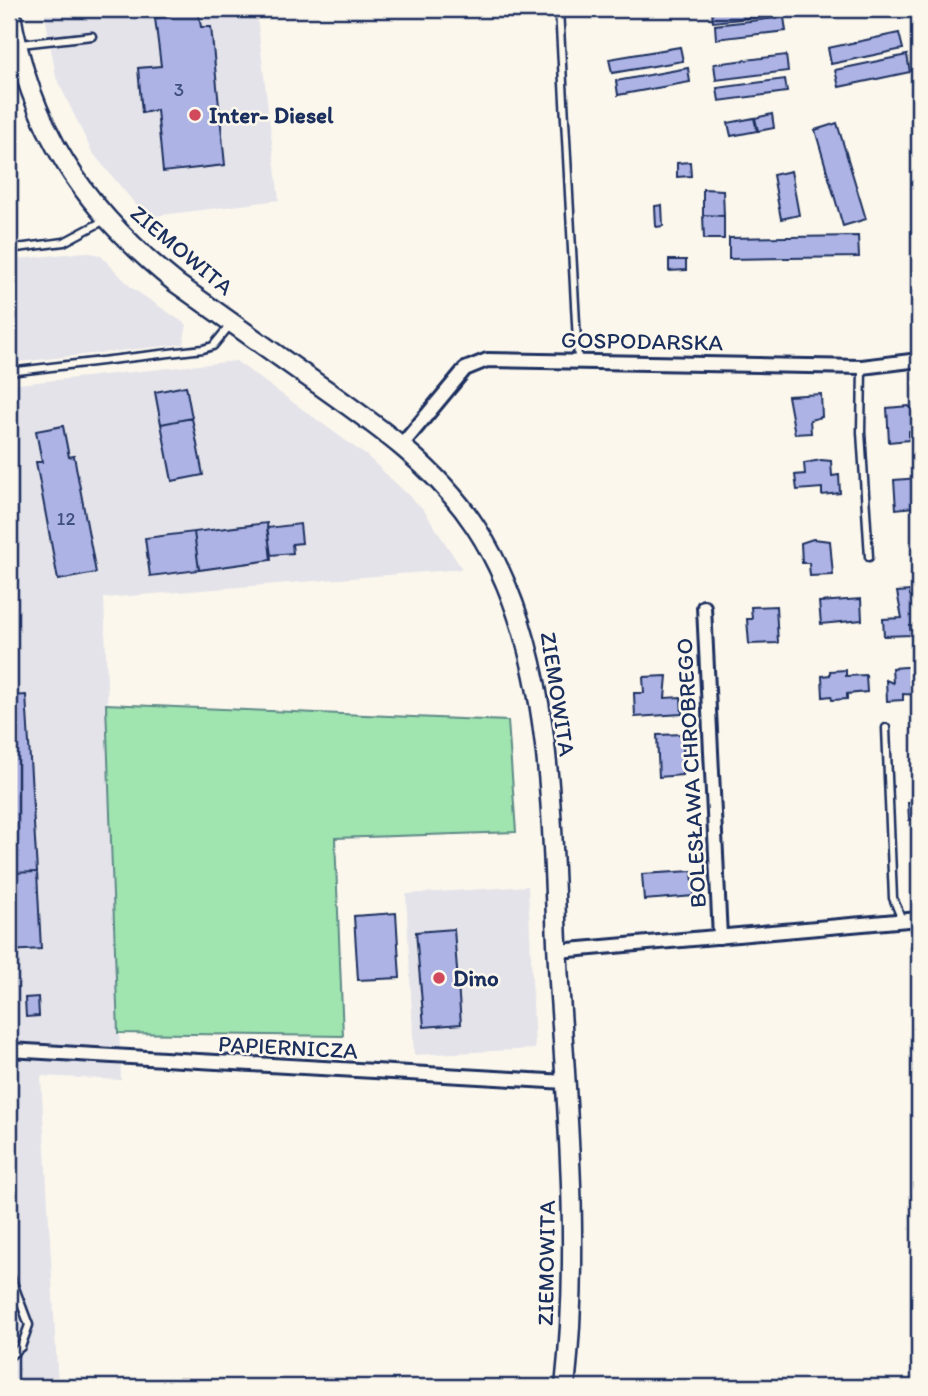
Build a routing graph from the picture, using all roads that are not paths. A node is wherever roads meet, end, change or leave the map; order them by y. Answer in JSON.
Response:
{"nodes":[{"id":1,"x":10,"y":9,"type":"edge"},
{"id":2,"x":559,"y":9,"type":"edge"},
{"id":3,"x":92,"y":36,"type":"dead end"},
{"id":4,"x":12,"y":45,"type":"edge"},
{"id":5,"x":107,"y":219,"type":"junction"},
{"id":6,"x":9,"y":249,"type":"edge"},
{"id":7,"x":232,"y":323,"type":"junction"},
{"id":8,"x":578,"y":360,"type":"junction"},
{"id":9,"x":919,"y":360,"type":"edge"},
{"id":10,"x":862,"y":367,"type":"junction"},
{"id":11,"x":9,"y":372,"type":"edge"},
{"id":12,"x":401,"y":446,"type":"junction"},
{"id":13,"x":869,"y":557,"type":"dead end"},
{"id":14,"x":704,"y":607,"type":"dead end"},
{"id":15,"x":886,"y":728,"type":"dead end"},
{"id":16,"x":919,"y":919,"type":"edge"},
{"id":17,"x":902,"y":920,"type":"junction"},
{"id":18,"x":720,"y":937,"type":"junction"},
{"id":19,"x":558,"y":951,"type":"junction"},
{"id":20,"x":9,"y":1050,"type":"edge"},
{"id":21,"x":566,"y":1082,"type":"junction"},
{"id":22,"x":9,"y":1272,"type":"edge"},
{"id":23,"x":9,"y":1357,"type":"edge"},
{"id":24,"x":565,"y":1387,"type":"edge"}],
"edges":[{"from":1,"to":4,"type":"street","name":"ZIEMOWITA"},
{"from":2,"to":8,"type":"lane"},
{"from":3,"to":4,"type":"lane"},
{"from":4,"to":5,"type":"street","name":"ZIEMOWITA"},
{"from":5,"to":6,"type":"lane"},
{"from":5,"to":7,"type":"street","name":"ZIEMOWITA"},
{"from":7,"to":11,"type":"lane"},
{"from":7,"to":12,"type":"street","name":"ZIEMOWITA"},
{"from":8,"to":10,"type":"street","name":"GOSPODARSKA"},
{"from":8,"to":12,"type":"street","name":"GOSPODARSKA"},
{"from":9,"to":10,"type":"street","name":"GOSPODARSKA"},
{"from":10,"to":13,"type":"lane"},
{"from":12,"to":19,"type":"street","name":"ZIEMOWITA"},
{"from":14,"to":18,"type":"street","name":"BOLESŁAWA CHROBREGO"},
{"from":15,"to":17,"type":"lane"},
{"from":16,"to":17,"type":"street","name":"BOLESŁAWA CHROBREGO"},
{"from":17,"to":18,"type":"street","name":"BOLESŁAWA CHROBREGO"},
{"from":18,"to":19,"type":"street","name":"BOLESŁAWA CHROBREGO"},
{"from":19,"to":21,"type":"street","name":"ZIEMOWITA"},
{"from":20,"to":21,"type":"street","name":"PAPIERNICZA"},
{"from":21,"to":24,"type":"street","name":"ZIEMOWITA"},
{"from":22,"to":23,"type":"lane"}]}
